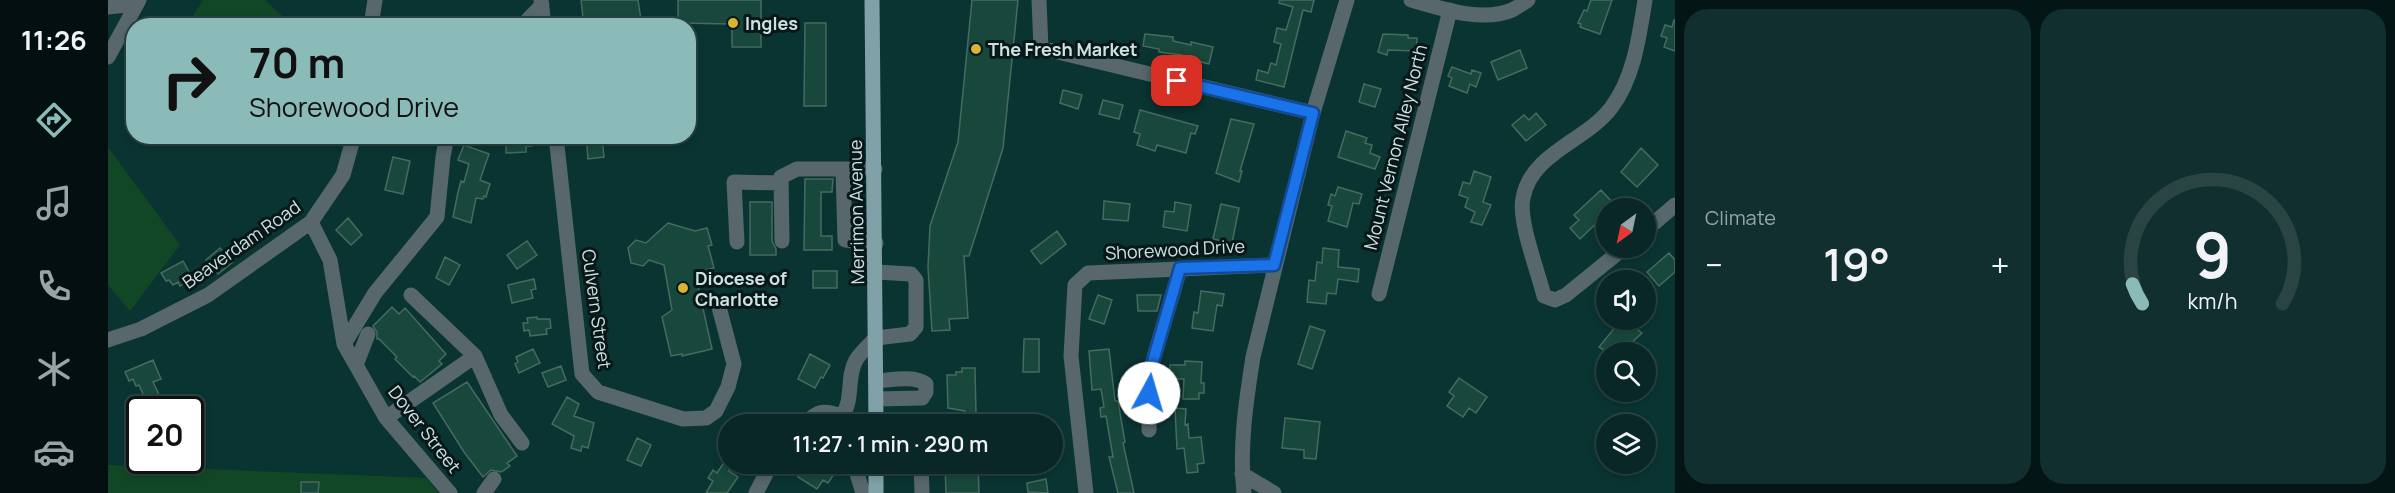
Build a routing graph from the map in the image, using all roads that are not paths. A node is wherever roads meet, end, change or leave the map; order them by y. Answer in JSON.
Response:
{"nodes":[{"id":1,"x":375,"y":0,"type":"edge"},
{"id":2,"x":872,"y":0,"type":"edge"},
{"id":3,"x":1039,"y":0,"type":"edge"},
{"id":4,"x":1347,"y":0,"type":"edge"},
{"id":5,"x":1410,"y":0,"type":"edge"},
{"id":6,"x":1528,"y":0,"type":"edge"},
{"id":7,"x":1645,"y":0,"type":"edge"},
{"id":8,"x":138,"y":2,"type":"edge"},
{"id":9,"x":542,"y":2,"type":"edge"},
{"id":10,"x":1447,"y":6,"type":"edge"},
{"id":11,"x":108,"y":7,"type":"edge"},
{"id":12,"x":129,"y":18,"type":"edge"},
{"id":13,"x":372,"y":18,"type":"edge"},
{"id":14,"x":529,"y":18,"type":"edge"},
{"id":15,"x":543,"y":18,"type":"edge"},
{"id":16,"x":126,"y":24,"type":"edge"},
{"id":17,"x":108,"y":57,"type":"edge"},
{"id":18,"x":1313,"y":113,"type":"junction"},
{"id":19,"x":352,"y":144,"type":"edge"},
{"id":20,"x":445,"y":144,"type":"edge"},
{"id":21,"x":557,"y":144,"type":"edge"},
{"id":22,"x":843,"y":169,"type":"junction"},
{"id":23,"x":875,"y":169,"type":"junction"},
{"id":24,"x":781,"y":183,"type":"junction"},
{"id":25,"x":1675,"y":205,"type":"edge"},
{"id":26,"x":1656,"y":221,"type":"edge"},
{"id":27,"x":311,"y":222,"type":"junction"},
{"id":28,"x":782,"y":241,"type":"dead end"},
{"id":29,"x":737,"y":242,"type":"dead end"},
{"id":30,"x":876,"y":243,"type":"junction"},
{"id":31,"x":1612,"y":258,"type":"edge"},
{"id":32,"x":1274,"y":265,"type":"junction"},
{"id":33,"x":1180,"y":268,"type":"junction"},
{"id":34,"x":876,"y":272,"type":"junction"},
{"id":35,"x":1379,"y":294,"type":"dead end"},
{"id":36,"x":411,"y":295,"type":"dead end"},
{"id":37,"x":719,"y":307,"type":"dead end"},
{"id":38,"x":368,"y":334,"type":"dead end"},
{"id":39,"x":876,"y":338,"type":"junction"},
{"id":40,"x":108,"y":340,"type":"edge"},
{"id":41,"x":344,"y":344,"type":"junction"},
{"id":42,"x":475,"y":356,"type":"junction"},
{"id":43,"x":356,"y":365,"type":"junction"},
{"id":44,"x":876,"y":381,"type":"junction"},
{"id":45,"x":876,"y":399,"type":"junction"},
{"id":46,"x":814,"y":414,"type":"edge"},
{"id":47,"x":832,"y":414,"type":"edge"},
{"id":48,"x":845,"y":414,"type":"edge"},
{"id":49,"x":876,"y":414,"type":"edge"},
{"id":50,"x":386,"y":418,"type":"junction"},
{"id":51,"x":1149,"y":430,"type":"dead end"},
{"id":52,"x":522,"y":443,"type":"dead end"},
{"id":53,"x":766,"y":474,"type":"edge"},
{"id":54,"x":857,"y":474,"type":"edge"},
{"id":55,"x":876,"y":474,"type":"edge"},
{"id":56,"x":921,"y":474,"type":"edge"},
{"id":57,"x":1242,"y":474,"type":"junction"},
{"id":58,"x":494,"y":479,"type":"dead end"},
{"id":59,"x":450,"y":493,"type":"edge"},
{"id":60,"x":484,"y":493,"type":"edge"},
{"id":61,"x":756,"y":493,"type":"edge"},
{"id":62,"x":863,"y":493,"type":"edge"},
{"id":63,"x":876,"y":493,"type":"edge"},
{"id":64,"x":922,"y":493,"type":"edge"},
{"id":65,"x":1086,"y":493,"type":"edge"},
{"id":66,"x":1244,"y":493,"type":"edge"},
{"id":67,"x":1274,"y":493,"type":"edge"}],
"edges":[{"from":1,"to":13,"type":"street"},
{"from":2,"to":23,"type":"main road","name":"Merrimon Avenue"},
{"from":3,"to":18,"type":"street"},
{"from":4,"to":18,"type":"street"},
{"from":5,"to":10,"type":"street"},
{"from":6,"to":10,"type":"street"},
{"from":7,"to":31,"type":"street"},
{"from":8,"to":11,"type":"street"},
{"from":8,"to":12,"type":"street"},
{"from":9,"to":14,"type":"street"},
{"from":9,"to":15,"type":"street"},
{"from":10,"to":35,"type":"street","name":"Mount Vernon Alley North"},
{"from":16,"to":17,"type":"street"},
{"from":18,"to":32,"type":"street"},
{"from":19,"to":27,"type":"street","name":"Beaverdam Road"},
{"from":20,"to":41,"type":"street"},
{"from":21,"to":37,"type":"street","name":"Culvern Street"},
{"from":22,"to":23,"type":"street"},
{"from":22,"to":24,"type":"street"},
{"from":22,"to":30,"type":"street"},
{"from":23,"to":30,"type":"main road","name":"Merrimon Avenue"},
{"from":24,"to":28,"type":"street"},
{"from":24,"to":29,"type":"street"},
{"from":25,"to":26,"type":"street"},
{"from":27,"to":40,"type":"street","name":"Beaverdam Road"},
{"from":27,"to":41,"type":"street","name":"Dover Street"},
{"from":30,"to":34,"type":"main road","name":"Merrimon Avenue"},
{"from":32,"to":33,"type":"street","name":"Shorewood Drive"},
{"from":32,"to":57,"type":"street"},
{"from":33,"to":51,"type":"street"},
{"from":33,"to":65,"type":"street","name":"Shorewood Drive"},
{"from":34,"to":39,"type":"main road","name":"Merrimon Avenue"},
{"from":34,"to":39,"type":"street"},
{"from":36,"to":42,"type":"street"},
{"from":38,"to":43,"type":"street"},
{"from":39,"to":44,"type":"main road","name":"Merrimon Avenue"},
{"from":39,"to":48,"type":"street"},
{"from":41,"to":43,"type":"street","name":"Dover Street"},
{"from":42,"to":50,"type":"street"},
{"from":42,"to":52,"type":"street"},
{"from":43,"to":50,"type":"street","name":"Dover Street"},
{"from":44,"to":45,"type":"main road","name":"Merrimon Avenue"},
{"from":44,"to":45,"type":"street"},
{"from":45,"to":49,"type":"main road","name":"Merrimon Avenue"},
{"from":46,"to":47,"type":"street"},
{"from":50,"to":59,"type":"street","name":"Dover Street"},
{"from":53,"to":61,"type":"street"},
{"from":54,"to":62,"type":"street"},
{"from":55,"to":63,"type":"main road"},
{"from":56,"to":64,"type":"street"},
{"from":57,"to":66,"type":"street"},
{"from":57,"to":67,"type":"street"},
{"from":58,"to":60,"type":"street"}]}
